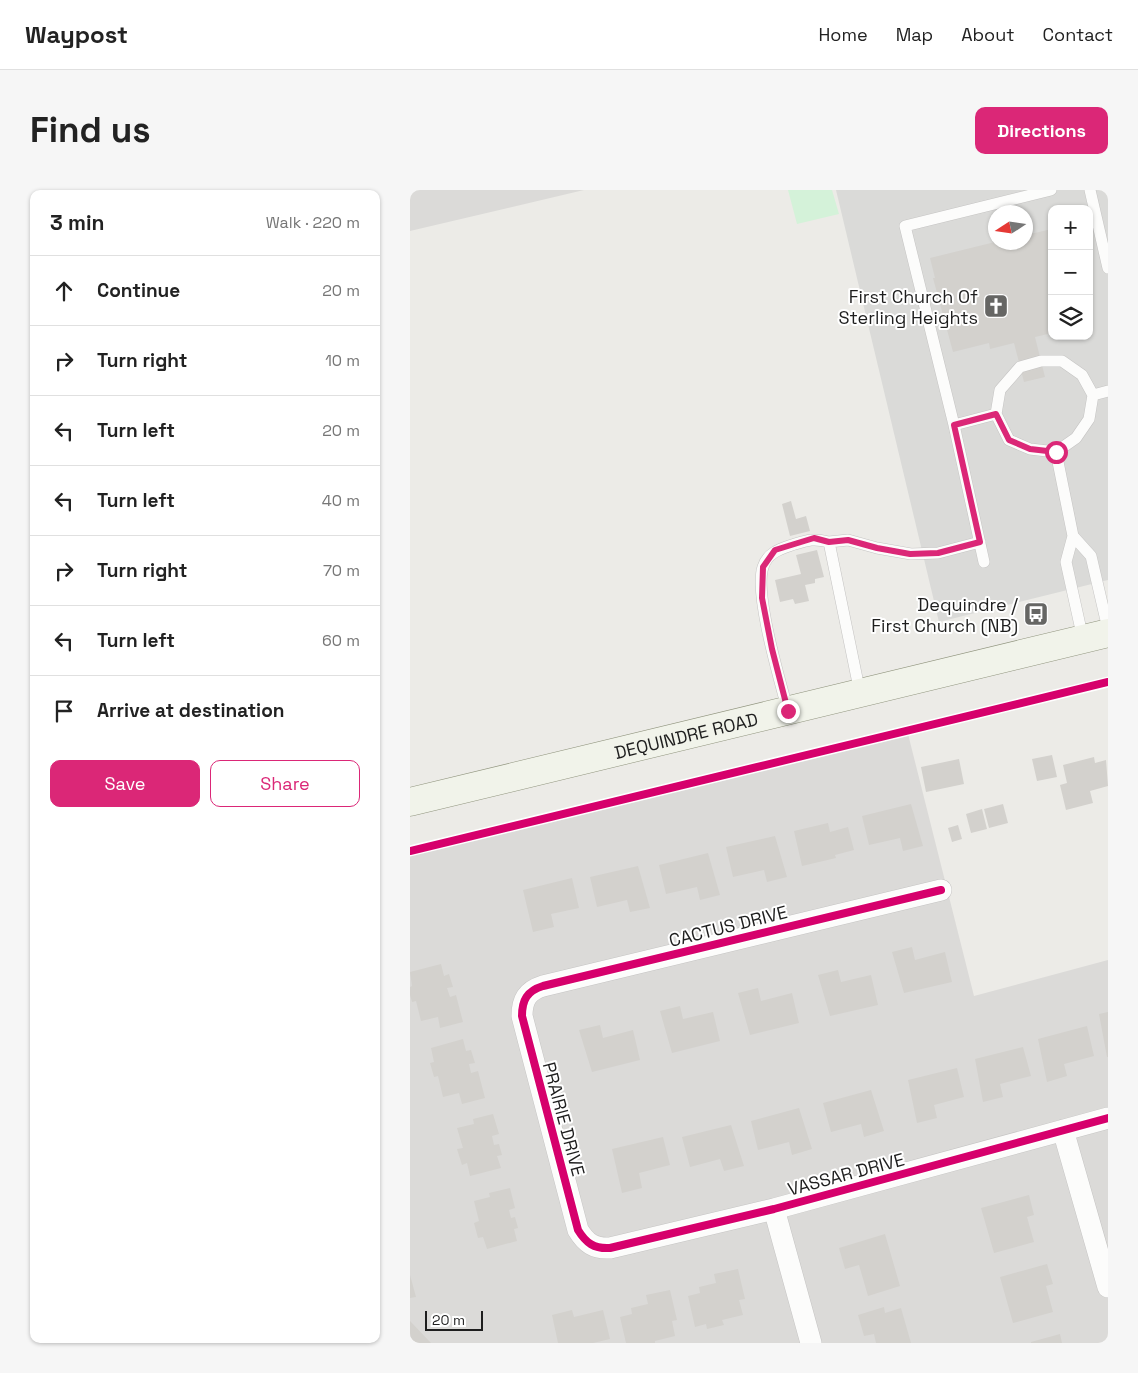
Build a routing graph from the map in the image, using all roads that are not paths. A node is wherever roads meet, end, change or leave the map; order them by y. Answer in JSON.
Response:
{"nodes":[{"id":1,"x":1051,"y":190,"type":"edge"},
{"id":2,"x":1090,"y":190,"type":"edge"},
{"id":3,"x":1108,"y":268,"type":"edge"},
{"id":4,"x":1108,"y":391,"type":"edge"},
{"id":5,"x":1092,"y":395,"type":"junction"},
{"id":6,"x":996,"y":414,"type":"junction"},
{"id":7,"x":954,"y":425,"type":"junction"},
{"id":8,"x":1056,"y":452,"type":"junction"},
{"id":9,"x":1073,"y":536,"type":"junction"},
{"id":10,"x":829,"y":542,"type":"junction"},
{"id":11,"x":980,"y":542,"type":"junction"},
{"id":12,"x":984,"y":562,"type":"dead end"},
{"id":13,"x":1100,"y":634,"type":"edge"},
{"id":14,"x":860,"y":693,"type":"junction"},
{"id":15,"x":788,"y":711,"type":"junction"},
{"id":16,"x":410,"y":802,"type":"edge"},
{"id":17,"x":941,"y":890,"type":"dead end"},
{"id":18,"x":525,"y":997,"type":"joint"},
{"id":19,"x":1108,"y":1118,"type":"edge"},
{"id":20,"x":1063,"y":1130,"type":"junction"},
{"id":21,"x":774,"y":1209,"type":"junction"},
{"id":22,"x":590,"y":1245,"type":"joint"},
{"id":23,"x":1108,"y":1287,"type":"edge"},
{"id":24,"x":811,"y":1343,"type":"edge"}],
"edges":[{"from":1,"to":7,"type":"lane"},
{"from":2,"to":3,"type":"lane"},
{"from":4,"to":5,"type":"lane"},
{"from":5,"to":6,"type":"lane"},
{"from":5,"to":8,"type":"lane"},
{"from":6,"to":7,"type":"lane"},
{"from":6,"to":8,"type":"lane"},
{"from":7,"to":11,"type":"lane"},
{"from":8,"to":9,"type":"lane"},
{"from":9,"to":13,"type":"lane"},
{"from":9,"to":13,"type":"lane"},
{"from":10,"to":11,"type":"lane"},
{"from":10,"to":14,"type":"lane"},
{"from":10,"to":15,"type":"lane"},
{"from":11,"to":12,"type":"lane"},
{"from":13,"to":14,"type":"main road","name":"DEQUINDRE ROAD"},
{"from":14,"to":15,"type":"main road","name":"DEQUINDRE ROAD"},
{"from":15,"to":16,"type":"main road","name":"DEQUINDRE ROAD"},
{"from":17,"to":18,"type":"street","name":"CACTUS DRIVE"},
{"from":18,"to":22,"type":"street","name":"PRAIRIE DRIVE"},
{"from":19,"to":20,"type":"street","name":"VASSAR DRIVE"},
{"from":20,"to":21,"type":"street","name":"VASSAR DRIVE"},
{"from":20,"to":23,"type":"street"},
{"from":21,"to":22,"type":"street","name":"VASSAR DRIVE"},
{"from":21,"to":24,"type":"street"}]}
